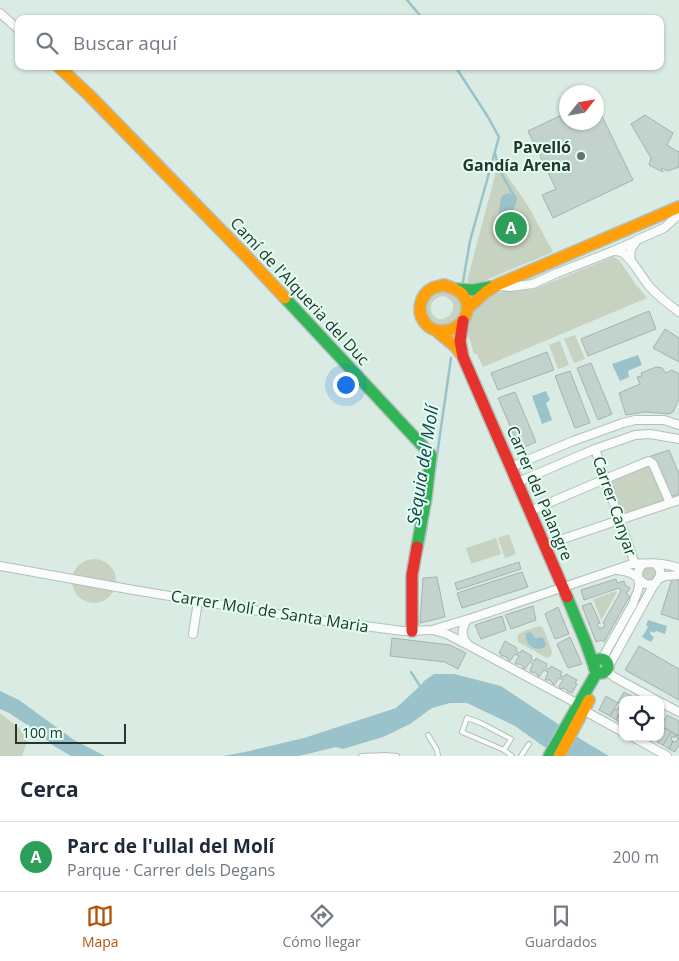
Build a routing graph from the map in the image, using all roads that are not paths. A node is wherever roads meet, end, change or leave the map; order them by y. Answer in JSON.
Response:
{"nodes":[{"id":1,"x":0,"y":13,"type":"edge"},
{"id":2,"x":15,"y":26,"type":"edge"},
{"id":3,"x":62,"y":70,"type":"edge"},
{"id":4,"x":679,"y":206,"type":"edge"},
{"id":5,"x":679,"y":212,"type":"edge"},
{"id":6,"x":637,"y":240,"type":"junction"},
{"id":7,"x":613,"y":251,"type":"junction"},
{"id":8,"x":630,"y":260,"type":"junction"},
{"id":9,"x":497,"y":285,"type":"junction"},
{"id":10,"x":457,"y":289,"type":"junction"},
{"id":11,"x":468,"y":308,"type":"junction"},
{"id":12,"x":679,"y":312,"type":"edge"},
{"id":13,"x":463,"y":321,"type":"junction"},
{"id":14,"x":438,"y":332,"type":"junction"},
{"id":15,"x":463,"y":357,"type":"junction"},
{"id":16,"x":679,"y":425,"type":"edge"},
{"id":17,"x":679,"y":439,"type":"edge"},
{"id":18,"x":595,"y":449,"type":"junction"},
{"id":19,"x":511,"y":467,"type":"junction"},
{"id":20,"x":605,"y":478,"type":"junction"},
{"id":21,"x":518,"y":482,"type":"junction"},
{"id":22,"x":679,"y":500,"type":"edge"},
{"id":23,"x":670,"y":503,"type":"junction"},
{"id":24,"x":530,"y":510,"type":"junction"},
{"id":25,"x":620,"y":520,"type":"junction"},
{"id":26,"x":545,"y":545,"type":"junction"},
{"id":27,"x":635,"y":564,"type":"junction"},
{"id":28,"x":644,"y":564,"type":"junction"},
{"id":29,"x":656,"y":564,"type":"junction"},
{"id":30,"x":0,"y":566,"type":"edge"},
{"id":31,"x":679,"y":568,"type":"edge"},
{"id":32,"x":616,"y":570,"type":"junction"},
{"id":33,"x":679,"y":575,"type":"edge"},
{"id":34,"x":639,"y":578,"type":"junction"},
{"id":35,"x":657,"y":581,"type":"junction"},
{"id":36,"x":563,"y":587,"type":"junction"},
{"id":37,"x":198,"y":601,"type":"junction"},
{"id":38,"x":469,"y":619,"type":"junction"},
{"id":39,"x":432,"y":630,"type":"junction"},
{"id":40,"x":412,"y":631,"type":"junction"},
{"id":41,"x":193,"y":634,"type":"dead end"},
{"id":42,"x":468,"y":645,"type":"junction"},
{"id":43,"x":602,"y":668,"type":"junction"},
{"id":44,"x":649,"y":696,"type":"edge"},
{"id":45,"x":664,"y":704,"type":"edge"},
{"id":46,"x":581,"y":707,"type":"junction"},
{"id":47,"x":679,"y":712,"type":"edge"},
{"id":48,"x":572,"y":723,"type":"junction"},
{"id":49,"x":619,"y":730,"type":"edge"},
{"id":50,"x":428,"y":735,"type":"dead end"},
{"id":51,"x":640,"y":741,"type":"edge"},
{"id":52,"x":529,"y":744,"type":"dead end"},
{"id":53,"x":504,"y":750,"type":"junction"},
{"id":54,"x":361,"y":756,"type":"edge"},
{"id":55,"x":397,"y":756,"type":"edge"},
{"id":56,"x":438,"y":756,"type":"edge"},
{"id":57,"x":512,"y":756,"type":"edge"},
{"id":58,"x":521,"y":756,"type":"edge"},
{"id":59,"x":549,"y":756,"type":"edge"},
{"id":60,"x":559,"y":756,"type":"edge"},
{"id":61,"x":667,"y":756,"type":"edge"}],
"edges":[{"from":1,"to":2,"type":"street"},
{"from":3,"to":40,"type":"street","name":"Camí de l'Alqueria del Duc"},
{"from":4,"to":9,"type":"street"},
{"from":5,"to":6,"type":"street"},
{"from":6,"to":7,"type":"street"},
{"from":6,"to":8,"type":"street"},
{"from":7,"to":8,"type":"street"},
{"from":7,"to":9,"type":"street"},
{"from":8,"to":12,"type":"street"},
{"from":9,"to":10,"type":"street"},
{"from":9,"to":11,"type":"street"},
{"from":10,"to":11,"type":"street"},
{"from":10,"to":14,"type":"street"},
{"from":11,"to":13,"type":"street"},
{"from":13,"to":14,"type":"street"},
{"from":13,"to":15,"type":"street","name":"Carrer del Palangre"},
{"from":14,"to":15,"type":"street","name":"Carrer del Palangre"},
{"from":15,"to":19,"type":"street","name":"Carrer del Palangre"},
{"from":16,"to":19,"type":"street"},
{"from":17,"to":18,"type":"street"},
{"from":18,"to":20,"type":"street","name":"Carrer Canyar"},
{"from":18,"to":21,"type":"street"},
{"from":19,"to":21,"type":"street","name":"Carrer del Palangre"},
{"from":20,"to":23,"type":"street"},
{"from":20,"to":24,"type":"street"},
{"from":20,"to":25,"type":"street","name":"Carrer Canyar"},
{"from":21,"to":24,"type":"street","name":"Carrer del Palangre"},
{"from":22,"to":23,"type":"street"},
{"from":23,"to":25,"type":"street"},
{"from":24,"to":26,"type":"street","name":"Carrer del Palangre"},
{"from":25,"to":26,"type":"street"},
{"from":25,"to":27,"type":"street","name":"Carrer Canyar"},
{"from":26,"to":36,"type":"street","name":"Carrer del Palangre"},
{"from":27,"to":28,"type":"street"},
{"from":27,"to":32,"type":"street"},
{"from":28,"to":29,"type":"street"},
{"from":28,"to":34,"type":"street"},
{"from":29,"to":31,"type":"street"},
{"from":29,"to":35,"type":"street"},
{"from":30,"to":37,"type":"street","name":"Carrer Molí de Santa Maria"},
{"from":32,"to":34,"type":"street"},
{"from":32,"to":36,"type":"street"},
{"from":33,"to":35,"type":"street"},
{"from":34,"to":35,"type":"street"},
{"from":34,"to":43,"type":"street"},
{"from":35,"to":43,"type":"street"},
{"from":36,"to":38,"type":"street"},
{"from":36,"to":43,"type":"street","name":"Carrer del Palangre"},
{"from":37,"to":40,"type":"street","name":"Carrer Molí de Santa Maria"},
{"from":37,"to":41,"type":"street"},
{"from":38,"to":39,"type":"street"},
{"from":38,"to":42,"type":"street"},
{"from":39,"to":40,"type":"street","name":"Carrer Molí de Santa Maria"},
{"from":39,"to":42,"type":"street"},
{"from":42,"to":46,"type":"street"},
{"from":43,"to":44,"type":"street"},
{"from":43,"to":46,"type":"street"},
{"from":45,"to":47,"type":"street"},
{"from":46,"to":48,"type":"street"},
{"from":46,"to":49,"type":"street"},
{"from":48,"to":59,"type":"street"},
{"from":48,"to":60,"type":"street"},
{"from":50,"to":56,"type":"lane"},
{"from":51,"to":61,"type":"street"},
{"from":52,"to":58,"type":"lane"},
{"from":53,"to":53,"type":"lane"},
{"from":53,"to":57,"type":"lane"},
{"from":54,"to":55,"type":"lane"}]}
